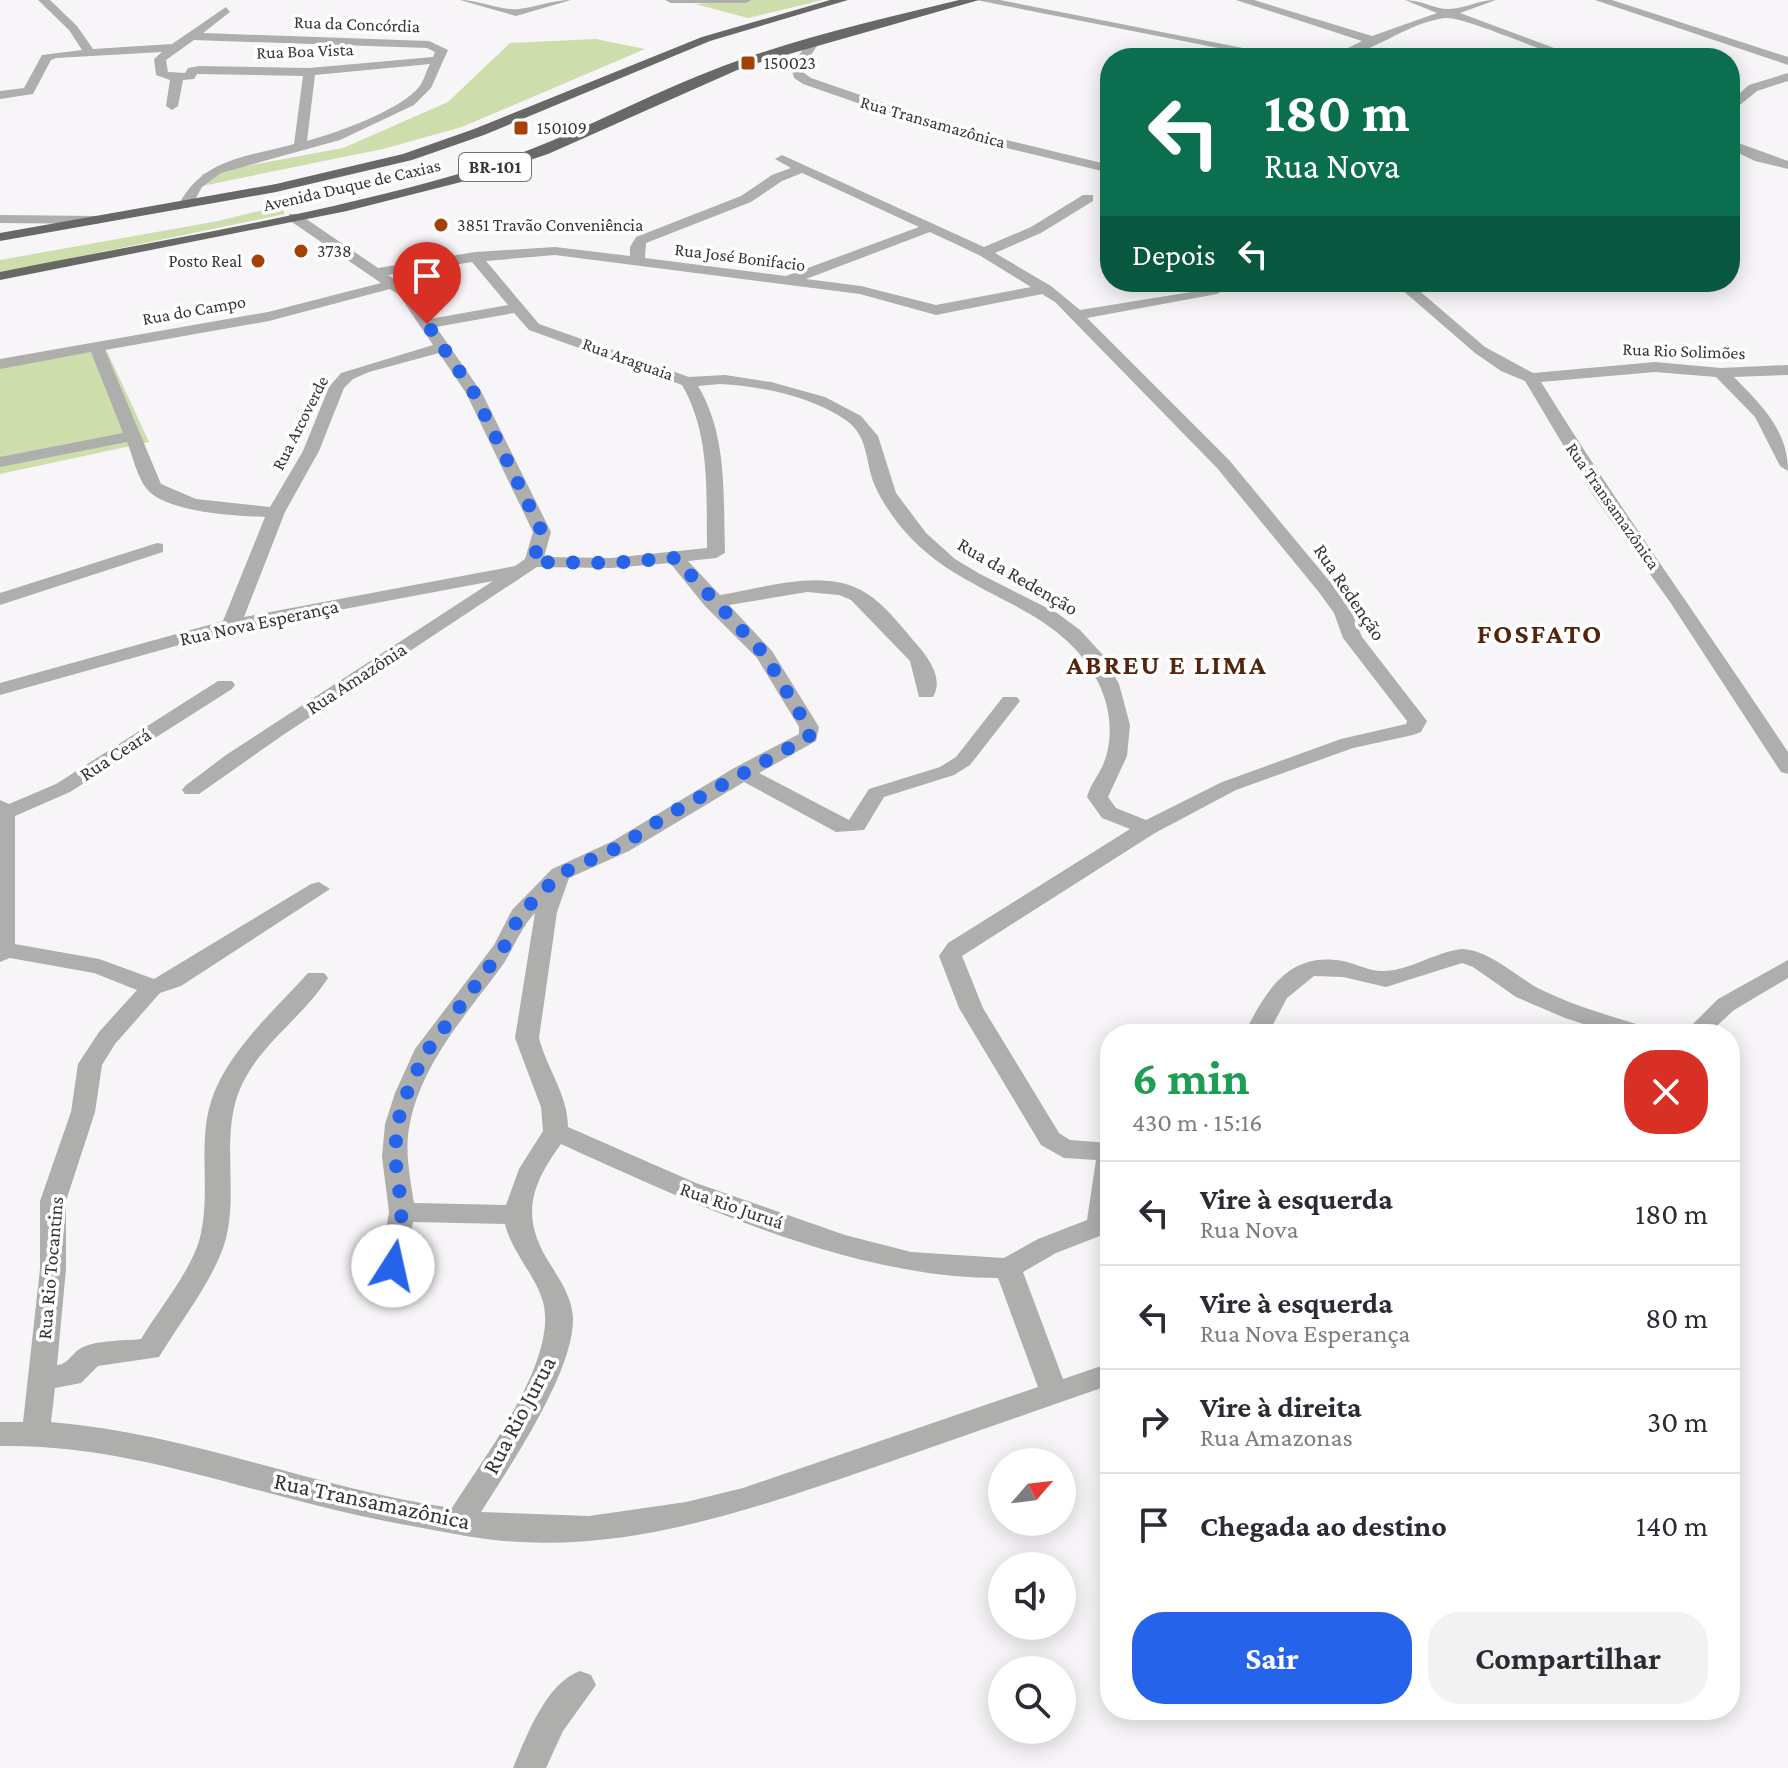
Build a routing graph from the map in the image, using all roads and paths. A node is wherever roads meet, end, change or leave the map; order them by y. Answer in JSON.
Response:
{"nodes":[{"id":1,"x":44,"y":0,"type":"edge"},
{"id":2,"x":466,"y":0,"type":"edge"},
{"id":3,"x":565,"y":0,"type":"edge"},
{"id":4,"x":671,"y":0,"type":"edge"},
{"id":5,"x":746,"y":0,"type":"edge"},
{"id":6,"x":842,"y":0,"type":"edge"},
{"id":7,"x":973,"y":0,"type":"edge"},
{"id":8,"x":982,"y":0,"type":"edge"},
{"id":9,"x":1242,"y":0,"type":"edge"},
{"id":10,"x":1411,"y":0,"type":"edge"},
{"id":11,"x":1490,"y":0,"type":"edge"},
{"id":12,"x":1601,"y":0,"type":"edge"},
{"id":13,"x":226,"y":10,"type":"dead end"},
{"id":14,"x":761,"y":12,"type":"dead end"},
{"id":15,"x":1447,"y":13,"type":"junction"},
{"id":16,"x":753,"y":24,"type":"junction"},
{"id":17,"x":193,"y":36,"type":"junction"},
{"id":18,"x":815,"y":40,"type":"junction"},
{"id":19,"x":1371,"y":40,"type":"junction"},
{"id":20,"x":172,"y":48,"type":"junction"},
{"id":21,"x":1235,"y":48,"type":"edge"},
{"id":22,"x":1355,"y":48,"type":"edge"},
{"id":23,"x":1547,"y":48,"type":"edge"},
{"id":24,"x":89,"y":52,"type":"junction"},
{"id":25,"x":436,"y":60,"type":"junction"},
{"id":26,"x":1788,"y":61,"type":"edge"},
{"id":27,"x":309,"y":72,"type":"junction"},
{"id":28,"x":177,"y":77,"type":"junction"},
{"id":29,"x":1788,"y":77,"type":"edge"},
{"id":30,"x":0,"y":95,"type":"edge"},
{"id":31,"x":1740,"y":98,"type":"edge"},
{"id":32,"x":172,"y":106,"type":"dead end"},
{"id":33,"x":1740,"y":145,"type":"edge"},
{"id":34,"x":300,"y":147,"type":"junction"},
{"id":35,"x":1740,"y":149,"type":"edge"},
{"id":36,"x":1788,"y":151,"type":"edge"},
{"id":37,"x":782,"y":159,"type":"dead end"},
{"id":38,"x":1788,"y":165,"type":"edge"},
{"id":39,"x":1100,"y":167,"type":"edge"},
{"id":40,"x":804,"y":168,"type":"junction"},
{"id":41,"x":1088,"y":198,"type":"dead end"},
{"id":42,"x":186,"y":204,"type":"junction"},
{"id":43,"x":294,"y":217,"type":"junction"},
{"id":44,"x":0,"y":219,"type":"edge"},
{"id":45,"x":97,"y":220,"type":"junction"},
{"id":46,"x":932,"y":227,"type":"junction"},
{"id":47,"x":0,"y":237,"type":"edge"},
{"id":48,"x":984,"y":252,"type":"junction"},
{"id":49,"x":475,"y":256,"type":"junction"},
{"id":50,"x":638,"y":262,"type":"junction"},
{"id":51,"x":378,"y":272,"type":"junction"},
{"id":52,"x":0,"y":276,"type":"edge"},
{"id":53,"x":787,"y":281,"type":"junction"},
{"id":54,"x":393,"y":284,"type":"junction"},
{"id":55,"x":1046,"y":289,"type":"junction"},
{"id":56,"x":1206,"y":292,"type":"edge"},
{"id":57,"x":1412,"y":292,"type":"edge"},
{"id":58,"x":517,"y":308,"type":"junction"},
{"id":59,"x":1078,"y":315,"type":"junction"},
{"id":60,"x":427,"y":324,"type":"junction"},
{"id":61,"x":96,"y":347,"type":"junction"},
{"id":62,"x":444,"y":347,"type":"junction"},
{"id":63,"x":0,"y":364,"type":"edge"},
{"id":64,"x":1788,"y":370,"type":"edge"},
{"id":65,"x":1721,"y":373,"type":"junction"},
{"id":66,"x":1531,"y":378,"type":"junction"},
{"id":67,"x":688,"y":382,"type":"junction"},
{"id":68,"x":135,"y":436,"type":"junction"},
{"id":69,"x":0,"y":462,"type":"edge"},
{"id":70,"x":1788,"y":466,"type":"edge"},
{"id":71,"x":276,"y":512,"type":"junction"},
{"id":72,"x":157,"y":548,"type":"dead end"},
{"id":73,"x":716,"y":553,"type":"joint"},
{"id":74,"x":675,"y":558,"type":"junction"},
{"id":75,"x":528,"y":566,"type":"junction"},
{"id":76,"x":0,"y":599,"type":"edge"},
{"id":77,"x":720,"y":601,"type":"junction"},
{"id":78,"x":231,"y":625,"type":"junction"},
{"id":79,"x":225,"y":685,"type":"dead end"},
{"id":80,"x":0,"y":689,"type":"edge"},
{"id":81,"x":926,"y":693,"type":"dead end"},
{"id":82,"x":1010,"y":701,"type":"dead end"},
{"id":83,"x":1788,"y":768,"type":"edge"},
{"id":84,"x":741,"y":772,"type":"junction"},
{"id":85,"x":192,"y":790,"type":"dead end"},
{"id":86,"x":1,"y":812,"type":"edge"},
{"id":87,"x":1147,"y":828,"type":"junction"},
{"id":88,"x":560,"y":874,"type":"junction"},
{"id":89,"x":319,"y":889,"type":"dead end"},
{"id":90,"x":2,"y":952,"type":"edge"},
{"id":91,"x":1788,"y":968,"type":"edge"},
{"id":92,"x":316,"y":978,"type":"dead end"},
{"id":93,"x":152,"y":988,"type":"junction"},
{"id":94,"x":1261,"y":1024,"type":"edge"},
{"id":95,"x":1612,"y":1024,"type":"edge"},
{"id":96,"x":1703,"y":1024,"type":"edge"},
{"id":97,"x":556,"y":1132,"type":"junction"},
{"id":98,"x":1100,"y":1151,"type":"edge"},
{"id":99,"x":402,"y":1212,"type":"junction"},
{"id":100,"x":516,"y":1215,"type":"junction"},
{"id":101,"x":1100,"y":1221,"type":"edge"},
{"id":102,"x":393,"y":1266,"type":"dead end"},
{"id":103,"x":1008,"y":1268,"type":"junction"},
{"id":104,"x":41,"y":1378,"type":"junction"},
{"id":105,"x":1100,"y":1378,"type":"edge"},
{"id":106,"x":1055,"y":1395,"type":"junction"},
{"id":107,"x":36,"y":1432,"type":"junction"},
{"id":108,"x":0,"y":1434,"type":"edge"},
{"id":109,"x":458,"y":1523,"type":"junction"},
{"id":110,"x":580,"y":1685,"type":"dead end"},
{"id":111,"x":529,"y":1768,"type":"edge"}],
"edges":[{"from":1,"to":24,"type":"street"},
{"from":2,"to":3,"type":"street"},
{"from":4,"to":5,"type":"street"},
{"from":6,"to":16,"type":"highway","name":"Avenida Duque de Caxias","number":"BR-101"},
{"from":7,"to":18,"type":"highway","name":"Avenida Duque de Caxias","number":"BR-101"},
{"from":8,"to":21,"type":"street"},
{"from":9,"to":19,"type":"street"},
{"from":10,"to":15,"type":"street"},
{"from":11,"to":15,"type":"street"},
{"from":12,"to":26,"type":"street"},
{"from":13,"to":17,"type":"street"},
{"from":14,"to":16,"type":"highway"},
{"from":15,"to":19,"type":"street"},
{"from":15,"to":23,"type":"street"},
{"from":16,"to":42,"type":"highway","name":"Avenida Duque de Caxias","number":"BR-101"},
{"from":17,"to":20,"type":"street"},
{"from":17,"to":25,"type":"street","name":"Rua da Concórdia"},
{"from":18,"to":39,"type":"street","name":"Rua Transamazônica"},
{"from":18,"to":43,"type":"highway","name":"Avenida Duque de Caxias","number":"BR-101"},
{"from":19,"to":22,"type":"street"},
{"from":20,"to":24,"type":"street"},
{"from":20,"to":28,"type":"street"},
{"from":24,"to":30,"type":"street"},
{"from":25,"to":27,"type":"street","name":"Rua Boa Vista"},
{"from":25,"to":34,"type":"street","name":"Rua da Concórdia"},
{"from":27,"to":28,"type":"street","name":"Rua Boa Vista"},
{"from":27,"to":34,"type":"street"},
{"from":28,"to":32,"type":"street"},
{"from":29,"to":31,"type":"street"},
{"from":33,"to":36,"type":"street"},
{"from":34,"to":42,"type":"street","name":"Rua da Concórdia"},
{"from":35,"to":38,"type":"street"},
{"from":37,"to":40,"type":"street","name":"Rua Redenção"},
{"from":40,"to":46,"type":"street","name":"Rua Redenção"},
{"from":40,"to":50,"type":"street"},
{"from":41,"to":48,"type":"street"},
{"from":42,"to":45,"type":"highway","name":"Avenida Duque de Caxias","number":"BR-101"},
{"from":43,"to":51,"type":"street"},
{"from":43,"to":52,"type":"highway","name":"Avenida Duque de Caxias","number":"BR-101"},
{"from":44,"to":45,"type":"street"},
{"from":45,"to":47,"type":"highway","name":"Avenida Duque de Caxias","number":"BR-101"},
{"from":46,"to":48,"type":"street","name":"Rua Redenção"},
{"from":46,"to":53,"type":"street"},
{"from":48,"to":55,"type":"street","name":"Rua Redenção"},
{"from":49,"to":50,"type":"street","name":"Rua José Bonifacio"},
{"from":49,"to":51,"type":"street","name":"Rua José Bonifacio"},
{"from":49,"to":58,"type":"street","name":"Rua Araguaia"},
{"from":50,"to":53,"type":"street","name":"Rua José Bonifacio"},
{"from":51,"to":54,"type":"street"},
{"from":53,"to":55,"type":"street","name":"Rua José Bonifacio"},
{"from":54,"to":60,"type":"street"},
{"from":54,"to":61,"type":"street","name":"Rua do Campo"},
{"from":55,"to":59,"type":"street","name":"Rua Redenção"},
{"from":56,"to":59,"type":"street"},
{"from":57,"to":66,"type":"street"},
{"from":58,"to":60,"type":"street"},
{"from":58,"to":67,"type":"street","name":"Rua Araguaia"},
{"from":59,"to":87,"type":"street","name":"Rua Redenção"},
{"from":60,"to":62,"type":"street"},
{"from":61,"to":63,"type":"street","name":"Rua do Campo"},
{"from":61,"to":68,"type":"street"},
{"from":62,"to":71,"type":"street","name":"Rua Arcoverde"},
{"from":62,"to":75,"type":"street"},
{"from":64,"to":65,"type":"street","name":"Rua Rio Solimões"},
{"from":65,"to":66,"type":"street","name":"Rua Rio Solimões"},
{"from":65,"to":70,"type":"street"},
{"from":66,"to":83,"type":"street","name":"Rua Transamazônica"},
{"from":67,"to":73,"type":"street","name":"Rua Araguaia"},
{"from":67,"to":87,"type":"street","name":"Rua da Redenção"},
{"from":68,"to":69,"type":"street"},
{"from":68,"to":71,"type":"street"},
{"from":71,"to":78,"type":"street","name":"Rua Arcoverde"},
{"from":72,"to":76,"type":"street"},
{"from":73,"to":74,"type":"street","name":"Rua Nova Esperança"},
{"from":74,"to":75,"type":"street","name":"Rua Nova Esperança"},
{"from":74,"to":77,"type":"street"},
{"from":75,"to":78,"type":"street","name":"Rua Nova Esperança"},
{"from":75,"to":85,"type":"street","name":"Rua Amazônia"},
{"from":77,"to":81,"type":"street"},
{"from":77,"to":84,"type":"street"},
{"from":78,"to":80,"type":"street","name":"Rua Nova Esperança"},
{"from":79,"to":86,"type":"street","name":"Rua Ceará"},
{"from":82,"to":84,"type":"street"},
{"from":84,"to":88,"type":"street"},
{"from":86,"to":90,"type":"street"},
{"from":87,"to":98,"type":"street","name":"Rua Redenção"},
{"from":88,"to":97,"type":"street"},
{"from":88,"to":99,"type":"street"},
{"from":89,"to":93,"type":"street","name":"Rua Rio Tocantins"},
{"from":90,"to":93,"type":"street"},
{"from":91,"to":96,"type":"street"},
{"from":92,"to":104,"type":"street"},
{"from":93,"to":104,"type":"street","name":"Rua Rio Tocantins"},
{"from":94,"to":95,"type":"street"},
{"from":97,"to":100,"type":"street"},
{"from":97,"to":103,"type":"street","name":"Rua Rio Juruá"},
{"from":99,"to":100,"type":"street"},
{"from":99,"to":102,"type":"street"},
{"from":100,"to":109,"type":"street","name":"Rua Rio Jurua"},
{"from":101,"to":103,"type":"street","name":"Rua Rio Juruá"},
{"from":103,"to":106,"type":"street"},
{"from":104,"to":107,"type":"street","name":"Rua Rio Tocantins"},
{"from":105,"to":106,"type":"street","name":"Rua Transamazônica"},
{"from":106,"to":109,"type":"street","name":"Rua Transamazônica"},
{"from":107,"to":108,"type":"street","name":"Rua Transamazônica"},
{"from":107,"to":109,"type":"street","name":"Rua Transamazônica"},
{"from":110,"to":111,"type":"street"}]}
